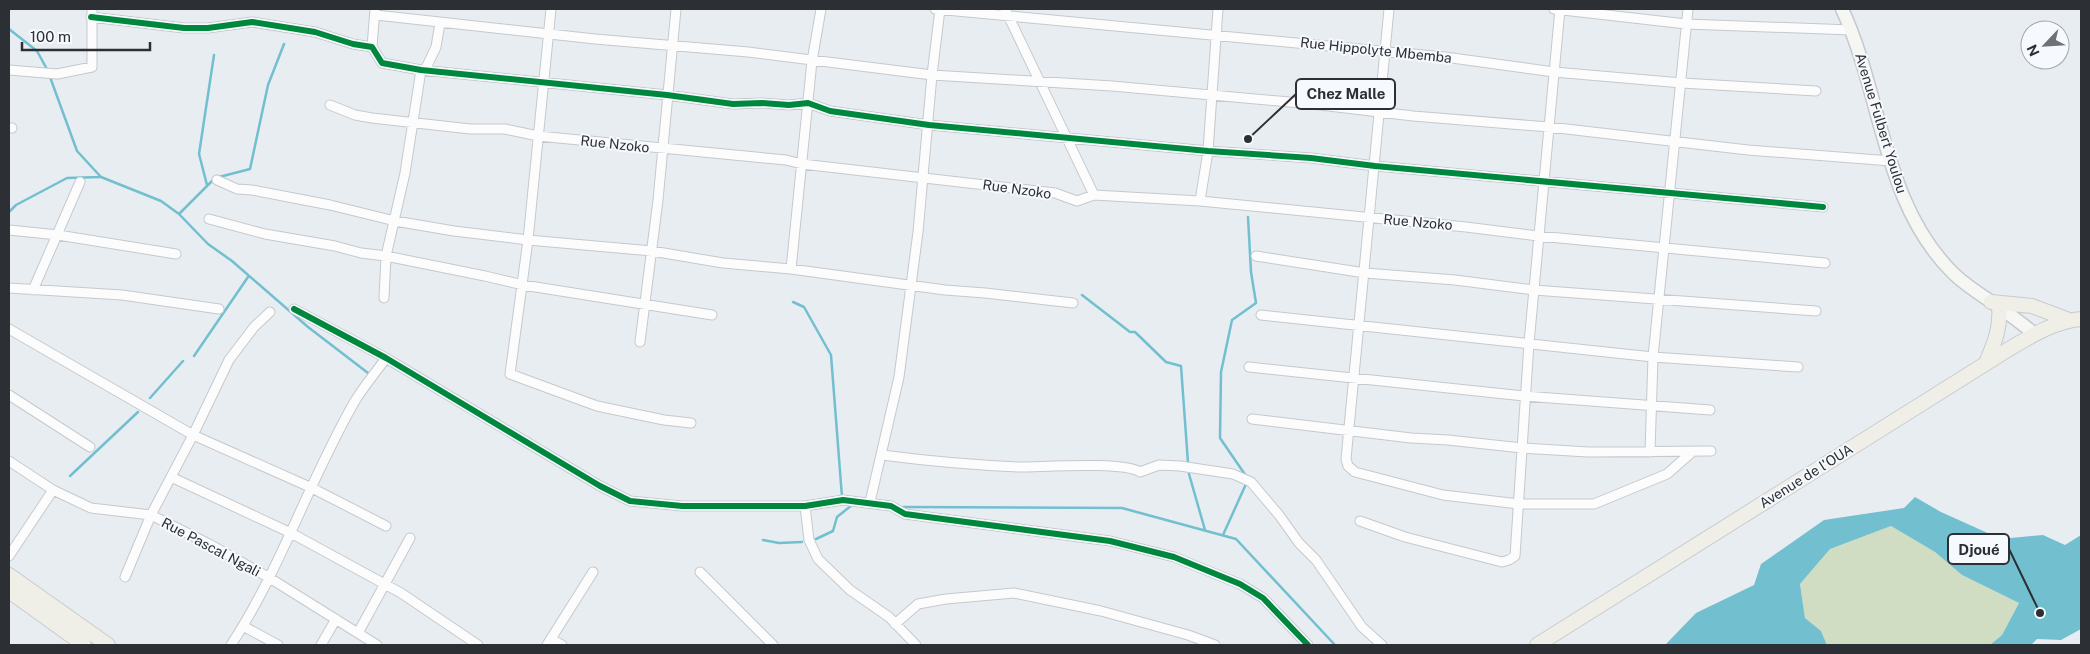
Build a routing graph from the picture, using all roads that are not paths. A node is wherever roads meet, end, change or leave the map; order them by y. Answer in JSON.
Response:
{"nodes":[{"id":1,"x":551,"y":9,"type":"edge"},
{"id":2,"x":676,"y":9,"type":"edge"},
{"id":3,"x":821,"y":9,"type":"edge"},
{"id":4,"x":935,"y":9,"type":"edge"},
{"id":5,"x":940,"y":9,"type":"edge"},
{"id":6,"x":1218,"y":9,"type":"edge"},
{"id":7,"x":1389,"y":9,"type":"edge"},
{"id":8,"x":1558,"y":9,"type":"edge"},
{"id":9,"x":1688,"y":9,"type":"edge"},
{"id":10,"x":1842,"y":9,"type":"edge"},
{"id":11,"x":376,"y":12,"type":"edge"},
{"id":12,"x":1006,"y":12,"type":"edge"},
{"id":13,"x":91,"y":13,"type":"edge"},
{"id":14,"x":440,"y":23,"type":"junction"},
{"id":15,"x":1686,"y":24,"type":"junction"},
{"id":16,"x":1852,"y":30,"type":"junction"},
{"id":17,"x":548,"y":34,"type":"junction"},
{"id":18,"x":1216,"y":35,"type":"junction"},
{"id":19,"x":673,"y":46,"type":"junction"},
{"id":20,"x":372,"y":47,"type":"junction"},
{"id":21,"x":1386,"y":51,"type":"junction"},
{"id":22,"x":812,"y":61,"type":"junction"},
{"id":23,"x":9,"y":70,"type":"edge"},
{"id":24,"x":423,"y":70,"type":"junction"},
{"id":25,"x":1554,"y":72,"type":"junction"},
{"id":26,"x":932,"y":75,"type":"junction"},
{"id":27,"x":545,"y":82,"type":"junction"},
{"id":28,"x":1038,"y":82,"type":"junction"},
{"id":29,"x":1682,"y":83,"type":"junction"},
{"id":30,"x":1816,"y":91,"type":"dead end"},
{"id":31,"x":667,"y":95,"type":"junction"},
{"id":32,"x":1212,"y":95,"type":"junction"},
{"id":33,"x":808,"y":103,"type":"junction"},
{"id":34,"x":330,"y":105,"type":"dead end"},
{"id":35,"x":1379,"y":111,"type":"junction"},
{"id":36,"x":414,"y":123,"type":"junction"},
{"id":37,"x":929,"y":125,"type":"junction"},
{"id":38,"x":1549,"y":127,"type":"junction"},
{"id":39,"x":538,"y":136,"type":"junction"},
{"id":40,"x":1066,"y":137,"type":"junction"},
{"id":41,"x":1675,"y":140,"type":"junction"},
{"id":42,"x":661,"y":149,"type":"junction"},
{"id":43,"x":1208,"y":151,"type":"junction"},
{"id":44,"x":1891,"y":161,"type":"junction"},
{"id":45,"x":802,"y":164,"type":"junction"},
{"id":46,"x":1375,"y":166,"type":"junction"},
{"id":47,"x":922,"y":177,"type":"junction"},
{"id":48,"x":217,"y":180,"type":"dead end"},
{"id":49,"x":1544,"y":181,"type":"junction"},
{"id":50,"x":80,"y":182,"type":"dead end"},
{"id":51,"x":1671,"y":193,"type":"junction"},
{"id":52,"x":1094,"y":194,"type":"junction"},
{"id":53,"x":1200,"y":201,"type":"junction"},
{"id":54,"x":1823,"y":206,"type":"dead end"},
{"id":55,"x":1369,"y":218,"type":"junction"},
{"id":56,"x":209,"y":219,"type":"dead end"},
{"id":57,"x":395,"y":221,"type":"junction"},
{"id":58,"x":9,"y":230,"type":"edge"},
{"id":59,"x":58,"y":235,"type":"junction"},
{"id":60,"x":1538,"y":236,"type":"junction"},
{"id":61,"x":528,"y":240,"type":"junction"},
{"id":62,"x":1665,"y":247,"type":"junction"},
{"id":63,"x":652,"y":251,"type":"junction"},
{"id":64,"x":176,"y":254,"type":"dead end"},
{"id":65,"x":386,"y":256,"type":"junction"},
{"id":66,"x":1256,"y":256,"type":"dead end"},
{"id":67,"x":1825,"y":263,"type":"dead end"},
{"id":68,"x":791,"y":269,"type":"junction"},
{"id":69,"x":1364,"y":273,"type":"junction"},
{"id":70,"x":522,"y":285,"type":"junction"},
{"id":71,"x":911,"y":285,"type":"junction"},
{"id":72,"x":9,"y":288,"type":"edge"},
{"id":73,"x":33,"y":290,"type":"junction"},
{"id":74,"x":1534,"y":290,"type":"junction"},
{"id":75,"x":384,"y":298,"type":"dead end"},
{"id":76,"x":1660,"y":300,"type":"junction"},
{"id":77,"x":645,"y":304,"type":"junction"},
{"id":78,"x":1073,"y":304,"type":"dead end"},
{"id":79,"x":1995,"y":304,"type":"junction"},
{"id":80,"x":219,"y":309,"type":"dead end"},
{"id":81,"x":294,"y":310,"type":"dead end"},
{"id":82,"x":1816,"y":311,"type":"dead end"},
{"id":83,"x":270,"y":312,"type":"dead end"},
{"id":84,"x":712,"y":315,"type":"dead end"},
{"id":85,"x":1261,"y":315,"type":"dead end"},
{"id":86,"x":2075,"y":320,"type":"edge"},
{"id":87,"x":1358,"y":325,"type":"junction"},
{"id":88,"x":9,"y":329,"type":"edge"},
{"id":89,"x":2035,"y":334,"type":"junction"},
{"id":90,"x":640,"y":342,"type":"dead end"},
{"id":91,"x":1528,"y":343,"type":"junction"},
{"id":92,"x":1653,"y":357,"type":"junction"},
{"id":93,"x":386,"y":358,"type":"junction"},
{"id":94,"x":1986,"y":364,"type":"junction"},
{"id":95,"x":1249,"y":367,"type":"dead end"},
{"id":96,"x":1798,"y":367,"type":"dead end"},
{"id":97,"x":1353,"y":378,"type":"junction"},
{"id":98,"x":9,"y":395,"type":"edge"},
{"id":99,"x":1524,"y":396,"type":"junction"},
{"id":100,"x":1650,"y":405,"type":"junction"},
{"id":101,"x":1710,"y":410,"type":"dead end"},
{"id":102,"x":1252,"y":419,"type":"dead end"},
{"id":103,"x":691,"y":423,"type":"dead end"},
{"id":104,"x":1348,"y":430,"type":"junction"},
{"id":105,"x":193,"y":435,"type":"junction"},
{"id":106,"x":90,"y":448,"type":"dead end"},
{"id":107,"x":1522,"y":448,"type":"junction"},
{"id":108,"x":1711,"y":451,"type":"dead end"},
{"id":109,"x":1650,"y":452,"type":"junction"},
{"id":110,"x":1692,"y":452,"type":"junction"},
{"id":111,"x":882,"y":455,"type":"junction"},
{"id":112,"x":9,"y":461,"type":"edge"},
{"id":113,"x":170,"y":477,"type":"junction"},
{"id":114,"x":312,"y":488,"type":"junction"},
{"id":115,"x":53,"y":490,"type":"junction"},
{"id":116,"x":870,"y":502,"type":"junction"},
{"id":117,"x":1519,"y":504,"type":"junction"},
{"id":118,"x":804,"y":506,"type":"junction"},
{"id":119,"x":151,"y":515,"type":"junction"},
{"id":120,"x":1360,"y":521,"type":"dead end"},
{"id":121,"x":386,"y":526,"type":"dead end"},
{"id":122,"x":291,"y":533,"type":"junction"},
{"id":123,"x":410,"y":538,"type":"dead end"},
{"id":124,"x":9,"y":556,"type":"edge"},
{"id":125,"x":593,"y":572,"type":"dead end"},
{"id":126,"x":700,"y":572,"type":"dead end"},
{"id":127,"x":9,"y":575,"type":"edge"},
{"id":128,"x":125,"y":577,"type":"dead end"},
{"id":129,"x":268,"y":577,"type":"junction"},
{"id":130,"x":385,"y":584,"type":"junction"},
{"id":131,"x":9,"y":591,"type":"edge"},
{"id":132,"x":336,"y":619,"type":"junction"},
{"id":133,"x":895,"y":624,"type":"junction"},
{"id":134,"x":244,"y":626,"type":"junction"},
{"id":135,"x":358,"y":633,"type":"junction"},
{"id":136,"x":549,"y":642,"type":"edge"},
{"id":137,"x":84,"y":645,"type":"edge"},
{"id":138,"x":108,"y":645,"type":"edge"},
{"id":139,"x":231,"y":645,"type":"edge"},
{"id":140,"x":278,"y":645,"type":"edge"},
{"id":141,"x":321,"y":645,"type":"edge"},
{"id":142,"x":377,"y":645,"type":"edge"},
{"id":143,"x":478,"y":645,"type":"edge"},
{"id":144,"x":562,"y":645,"type":"edge"},
{"id":145,"x":773,"y":645,"type":"edge"},
{"id":146,"x":916,"y":645,"type":"edge"},
{"id":147,"x":1214,"y":645,"type":"edge"},
{"id":148,"x":1308,"y":645,"type":"edge"},
{"id":149,"x":1382,"y":645,"type":"edge"},
{"id":150,"x":1537,"y":645,"type":"edge"}],
"edges":[{"from":1,"to":17,"type":"street"},
{"from":2,"to":19,"type":"street"},
{"from":3,"to":22,"type":"street"},
{"from":4,"to":5,"type":"street","name":"Rue Hippolyte Mbemba"},
{"from":5,"to":12,"type":"street","name":"Rue Hippolyte Mbemba"},
{"from":5,"to":26,"type":"street"},
{"from":6,"to":18,"type":"street"},
{"from":7,"to":21,"type":"street"},
{"from":8,"to":15,"type":"street"},
{"from":8,"to":25,"type":"street"},
{"from":9,"to":15,"type":"street"},
{"from":10,"to":16,"type":"main road","name":"Avenue Fulbert Youlou"},
{"from":11,"to":14,"type":"street"},
{"from":11,"to":20,"type":"street"},
{"from":12,"to":18,"type":"street","name":"Rue Hippolyte Mbemba"},
{"from":12,"to":28,"type":"street"},
{"from":13,"to":20,"type":"street"},
{"from":13,"to":23,"type":"street"},
{"from":14,"to":17,"type":"street"},
{"from":14,"to":24,"type":"street"},
{"from":15,"to":16,"type":"street"},
{"from":15,"to":29,"type":"street"},
{"from":16,"to":44,"type":"main road","name":"Avenue Fulbert Youlou"},
{"from":17,"to":19,"type":"street"},
{"from":17,"to":27,"type":"street"},
{"from":18,"to":21,"type":"street","name":"Rue Hippolyte Mbemba"},
{"from":18,"to":32,"type":"street"},
{"from":19,"to":22,"type":"street"},
{"from":19,"to":31,"type":"street"},
{"from":20,"to":24,"type":"street"},
{"from":21,"to":25,"type":"street","name":"Rue Hippolyte Mbemba"},
{"from":21,"to":35,"type":"street"},
{"from":22,"to":26,"type":"street"},
{"from":22,"to":33,"type":"street"},
{"from":24,"to":27,"type":"street"},
{"from":24,"to":36,"type":"street"},
{"from":25,"to":29,"type":"street","name":"Rue Hippolyte Mbemba"},
{"from":25,"to":38,"type":"street"},
{"from":26,"to":28,"type":"street"},
{"from":26,"to":37,"type":"street"},
{"from":27,"to":31,"type":"street"},
{"from":27,"to":39,"type":"street"},
{"from":28,"to":32,"type":"street"},
{"from":28,"to":40,"type":"street"},
{"from":29,"to":30,"type":"street","name":"Rue Hippolyte Mbemba"},
{"from":29,"to":41,"type":"street"},
{"from":31,"to":33,"type":"street"},
{"from":31,"to":42,"type":"street"},
{"from":32,"to":35,"type":"street"},
{"from":32,"to":43,"type":"street"},
{"from":33,"to":37,"type":"street"},
{"from":33,"to":45,"type":"street"},
{"from":34,"to":36,"type":"street","name":"Rue Nzoko"},
{"from":35,"to":38,"type":"street"},
{"from":35,"to":46,"type":"street"},
{"from":36,"to":39,"type":"street","name":"Rue Nzoko"},
{"from":36,"to":57,"type":"street"},
{"from":37,"to":40,"type":"street"},
{"from":37,"to":47,"type":"street"},
{"from":38,"to":41,"type":"street"},
{"from":38,"to":49,"type":"street"},
{"from":39,"to":42,"type":"street","name":"Rue Nzoko"},
{"from":39,"to":61,"type":"street"},
{"from":40,"to":43,"type":"street"},
{"from":40,"to":52,"type":"street"},
{"from":41,"to":44,"type":"street"},
{"from":41,"to":51,"type":"street"},
{"from":42,"to":45,"type":"street","name":"Rue Nzoko"},
{"from":42,"to":63,"type":"street"},
{"from":43,"to":46,"type":"street"},
{"from":43,"to":53,"type":"street"},
{"from":44,"to":79,"type":"main road","name":"Avenue Fulbert Youlou"},
{"from":45,"to":47,"type":"street","name":"Rue Nzoko"},
{"from":45,"to":68,"type":"street"},
{"from":46,"to":49,"type":"street"},
{"from":46,"to":55,"type":"street"},
{"from":47,"to":52,"type":"street","name":"Rue Nzoko"},
{"from":47,"to":71,"type":"street"},
{"from":48,"to":57,"type":"street"},
{"from":49,"to":51,"type":"street"},
{"from":49,"to":60,"type":"street"},
{"from":50,"to":59,"type":"street"},
{"from":51,"to":54,"type":"street"},
{"from":51,"to":62,"type":"street"},
{"from":52,"to":53,"type":"street","name":"Rue Nzoko"},
{"from":53,"to":55,"type":"street","name":"Rue Nzoko"},
{"from":55,"to":60,"type":"street","name":"Rue Nzoko"},
{"from":55,"to":69,"type":"street"},
{"from":56,"to":65,"type":"street"},
{"from":57,"to":61,"type":"street"},
{"from":57,"to":65,"type":"street"},
{"from":58,"to":59,"type":"street"},
{"from":59,"to":64,"type":"street"},
{"from":59,"to":73,"type":"street"},
{"from":60,"to":62,"type":"street","name":"Rue Nzoko"},
{"from":60,"to":74,"type":"street"},
{"from":61,"to":63,"type":"street"},
{"from":61,"to":70,"type":"street"},
{"from":62,"to":67,"type":"street","name":"Rue Nzoko"},
{"from":62,"to":76,"type":"street"},
{"from":63,"to":68,"type":"street"},
{"from":63,"to":77,"type":"street"},
{"from":65,"to":70,"type":"street"},
{"from":65,"to":75,"type":"street"},
{"from":66,"to":69,"type":"street"},
{"from":68,"to":71,"type":"street"},
{"from":69,"to":74,"type":"street"},
{"from":69,"to":87,"type":"street"},
{"from":70,"to":77,"type":"street"},
{"from":70,"to":103,"type":"street"},
{"from":71,"to":78,"type":"street"},
{"from":71,"to":111,"type":"street"},
{"from":72,"to":73,"type":"street"},
{"from":73,"to":80,"type":"street"},
{"from":74,"to":76,"type":"street"},
{"from":74,"to":91,"type":"street"},
{"from":76,"to":82,"type":"street"},
{"from":76,"to":92,"type":"street"},
{"from":77,"to":84,"type":"street"},
{"from":77,"to":90,"type":"street"},
{"from":79,"to":86,"type":"main road"},
{"from":79,"to":89,"type":"main road","name":"Avenue Fulbert Youlou"},
{"from":79,"to":94,"type":"main road"},
{"from":81,"to":93,"type":"street"},
{"from":83,"to":105,"type":"street"},
{"from":85,"to":87,"type":"street"},
{"from":86,"to":89,"type":"main road","name":"Avenue de l'OUA"},
{"from":87,"to":91,"type":"street"},
{"from":87,"to":97,"type":"street"},
{"from":88,"to":105,"type":"street"},
{"from":89,"to":94,"type":"main road","name":"Avenue de l'OUA"},
{"from":91,"to":92,"type":"street"},
{"from":91,"to":99,"type":"street"},
{"from":92,"to":96,"type":"street"},
{"from":92,"to":100,"type":"street"},
{"from":93,"to":114,"type":"street"},
{"from":93,"to":118,"type":"street"},
{"from":94,"to":150,"type":"main road","name":"Avenue de l'OUA"},
{"from":95,"to":97,"type":"street"},
{"from":97,"to":99,"type":"street"},
{"from":97,"to":104,"type":"street"},
{"from":98,"to":106,"type":"street"},
{"from":99,"to":100,"type":"street"},
{"from":99,"to":107,"type":"street"},
{"from":100,"to":101,"type":"street"},
{"from":100,"to":109,"type":"street"},
{"from":102,"to":104,"type":"street"},
{"from":104,"to":107,"type":"street"},
{"from":104,"to":117,"type":"street"},
{"from":105,"to":113,"type":"street"},
{"from":105,"to":114,"type":"street"},
{"from":107,"to":109,"type":"street"},
{"from":107,"to":117,"type":"street"},
{"from":108,"to":110,"type":"street"},
{"from":109,"to":110,"type":"street"},
{"from":110,"to":117,"type":"street"},
{"from":111,"to":116,"type":"street"},
{"from":111,"to":149,"type":"street"},
{"from":112,"to":115,"type":"street","name":"Rue Pascal Ngali"},
{"from":113,"to":119,"type":"street"},
{"from":113,"to":122,"type":"street"},
{"from":114,"to":121,"type":"street"},
{"from":114,"to":122,"type":"street"},
{"from":115,"to":119,"type":"street","name":"Rue Pascal Ngali"},
{"from":115,"to":124,"type":"street"},
{"from":116,"to":118,"type":"street"},
{"from":116,"to":148,"type":"street"},
{"from":117,"to":120,"type":"street"},
{"from":118,"to":133,"type":"street"},
{"from":119,"to":128,"type":"street"},
{"from":119,"to":129,"type":"street","name":"Rue Pascal Ngali"},
{"from":122,"to":129,"type":"street"},
{"from":122,"to":130,"type":"street"},
{"from":123,"to":130,"type":"street"},
{"from":125,"to":136,"type":"street"},
{"from":126,"to":145,"type":"street"},
{"from":127,"to":138,"type":"main road"},
{"from":129,"to":132,"type":"street","name":"Rue Pascal Ngali"},
{"from":129,"to":134,"type":"street"},
{"from":130,"to":135,"type":"street"},
{"from":130,"to":143,"type":"street"},
{"from":131,"to":137,"type":"main road"},
{"from":132,"to":135,"type":"street","name":"Rue Pascal Ngali"},
{"from":132,"to":141,"type":"street"},
{"from":133,"to":146,"type":"street"},
{"from":133,"to":147,"type":"street"},
{"from":134,"to":139,"type":"street"},
{"from":134,"to":140,"type":"street"},
{"from":135,"to":142,"type":"street","name":"Rue Pascal Ngali"},
{"from":136,"to":144,"type":"street"}]}
